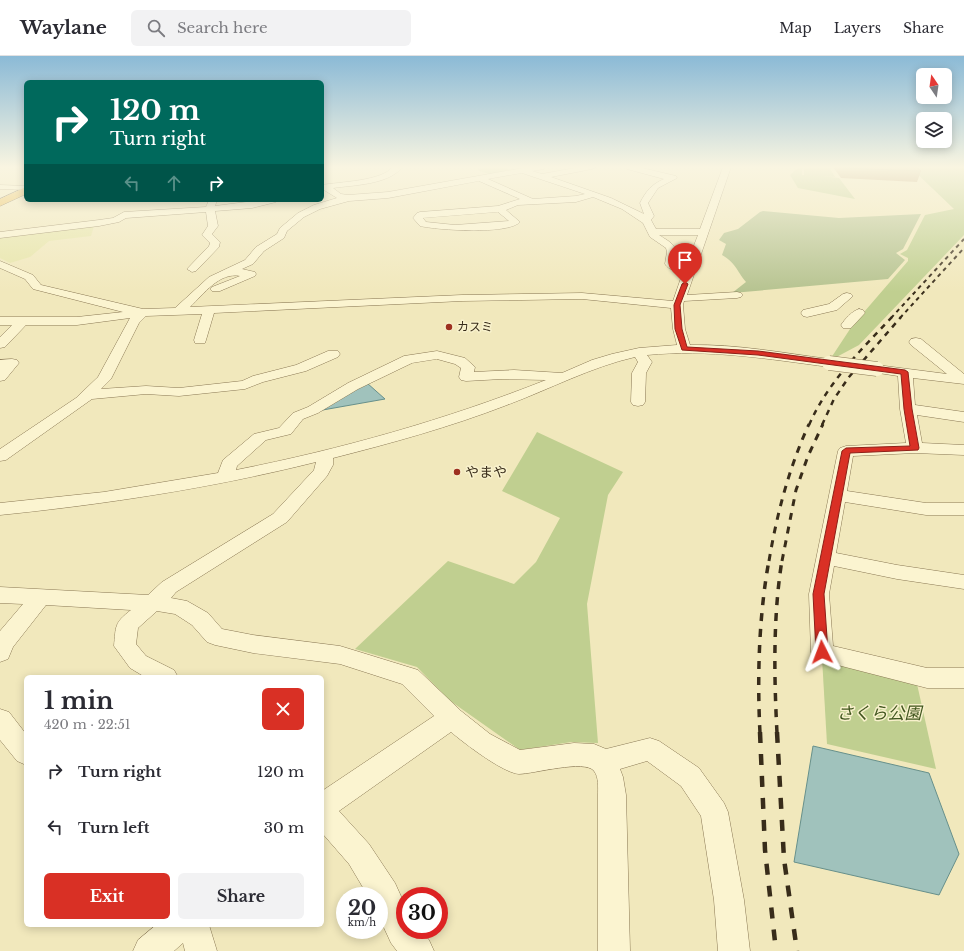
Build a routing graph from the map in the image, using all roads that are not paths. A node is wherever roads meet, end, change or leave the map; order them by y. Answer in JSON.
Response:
{"nodes":[{"id":1,"x":179,"y":209,"type":"edge"},
{"id":2,"x":212,"y":209,"type":"edge"},
{"id":3,"x":314,"y":209,"type":"edge"},
{"id":4,"x":500,"y":209,"type":"joint"},
{"id":5,"x":626,"y":209,"type":"edge"},
{"id":6,"x":646,"y":209,"type":"edge"},
{"id":7,"x":712,"y":209,"type":"edge"},
{"id":8,"x":646,"y":220,"type":"junction"},
{"id":9,"x":652,"y":232,"type":"junction"},
{"id":10,"x":704,"y":232,"type":"junction"},
{"id":11,"x":0,"y":235,"type":"edge"},
{"id":12,"x":0,"y":264,"type":"edge"},
{"id":13,"x":192,"y":270,"type":"dead end"},
{"id":14,"x":690,"y":270,"type":"junction"},
{"id":15,"x":230,"y":271,"type":"junction"},
{"id":16,"x":197,"y":295,"type":"junction"},
{"id":17,"x":737,"y":295,"type":"dead end"},
{"id":18,"x":847,"y":296,"type":"dead end"},
{"id":19,"x":679,"y":301,"type":"junction"},
{"id":20,"x":209,"y":310,"type":"junction"},
{"id":21,"x":179,"y":311,"type":"junction"},
{"id":22,"x":143,"y":313,"type":"junction"},
{"id":23,"x":807,"y":313,"type":"dead end"},
{"id":24,"x":859,"y":313,"type":"dead end"},
{"id":25,"x":0,"y":321,"type":"edge"},
{"id":26,"x":23,"y":321,"type":"junction"},
{"id":27,"x":847,"y":325,"type":"dead end"},
{"id":28,"x":200,"y":340,"type":"dead end"},
{"id":29,"x":916,"y":342,"type":"dead end"},
{"id":30,"x":0,"y":344,"type":"edge"},
{"id":31,"x":684,"y":349,"type":"junction"},
{"id":32,"x":639,"y":353,"type":"junction"},
{"id":33,"x":333,"y":354,"type":"dead end"},
{"id":34,"x":0,"y":364,"type":"edge"},
{"id":35,"x":905,"y":372,"type":"junction"},
{"id":36,"x":0,"y":377,"type":"edge"},
{"id":37,"x":565,"y":377,"type":"junction"},
{"id":38,"x":963,"y":380,"type":"edge"},
{"id":39,"x":87,"y":395,"type":"junction"},
{"id":40,"x":638,"y":402,"type":"dead end"},
{"id":41,"x":908,"y":409,"type":"junction"},
{"id":42,"x":964,"y":417,"type":"edge"},
{"id":43,"x":915,"y":448,"type":"junction"},
{"id":44,"x":964,"y":450,"type":"edge"},
{"id":45,"x":0,"y":456,"type":"edge"},
{"id":46,"x":324,"y":456,"type":"junction"},
{"id":47,"x":226,"y":478,"type":"junction"},
{"id":48,"x":838,"y":495,"type":"junction"},
{"id":49,"x":0,"y":509,"type":"edge"},
{"id":50,"x":964,"y":509,"type":"edge"},
{"id":51,"x":826,"y":558,"type":"junction"},
{"id":52,"x":964,"y":582,"type":"edge"},
{"id":53,"x":0,"y":594,"type":"edge"},
{"id":54,"x":42,"y":596,"type":"junction"},
{"id":55,"x":153,"y":603,"type":"junction"},
{"id":56,"x":0,"y":653,"type":"edge"},
{"id":57,"x":162,"y":675,"type":"edge"},
{"id":58,"x":964,"y":678,"type":"edge"},
{"id":59,"x":452,"y":718,"type":"junction"},
{"id":60,"x":0,"y":720,"type":"edge"},
{"id":61,"x":24,"y":751,"type":"edge"},
{"id":62,"x":603,"y":762,"type":"junction"},
{"id":63,"x":324,"y":807,"type":"edge"},
{"id":64,"x":324,"y":814,"type":"edge"},
{"id":65,"x":179,"y":927,"type":"edge"},
{"id":66,"x":194,"y":927,"type":"edge"},
{"id":67,"x":149,"y":951,"type":"edge"},
{"id":68,"x":201,"y":951,"type":"edge"},
{"id":69,"x":418,"y":951,"type":"edge"},
{"id":70,"x":614,"y":951,"type":"edge"},
{"id":71,"x":734,"y":951,"type":"edge"}],
"edges":[{"from":1,"to":11,"type":"street"},
{"from":2,"to":13,"type":"street"},
{"from":3,"to":15,"type":"street"},
{"from":4,"to":4,"type":"street"},
{"from":5,"to":8,"type":"street"},
{"from":6,"to":8,"type":"street"},
{"from":7,"to":10,"type":"street"},
{"from":8,"to":9,"type":"street"},
{"from":9,"to":10,"type":"street"},
{"from":9,"to":14,"type":"street"},
{"from":10,"to":14,"type":"street"},
{"from":12,"to":22,"type":"street"},
{"from":14,"to":19,"type":"street"},
{"from":15,"to":16,"type":"street"},
{"from":15,"to":16,"type":"street"},
{"from":16,"to":21,"type":"street"},
{"from":17,"to":19,"type":"street"},
{"from":18,"to":23,"type":"street"},
{"from":19,"to":20,"type":"street"},
{"from":19,"to":31,"type":"street"},
{"from":20,"to":21,"type":"street"},
{"from":20,"to":28,"type":"street"},
{"from":21,"to":22,"type":"street"},
{"from":22,"to":26,"type":"street"},
{"from":22,"to":39,"type":"street"},
{"from":24,"to":27,"type":"street"},
{"from":25,"to":26,"type":"street"},
{"from":26,"to":30,"type":"street"},
{"from":29,"to":38,"type":"street"},
{"from":31,"to":32,"type":"street"},
{"from":31,"to":35,"type":"street","bridge":true},
{"from":32,"to":37,"type":"street"},
{"from":32,"to":40,"type":"street"},
{"from":33,"to":39,"type":"street"},
{"from":34,"to":36,"type":"street"},
{"from":35,"to":38,"type":"street"},
{"from":35,"to":41,"type":"street"},
{"from":37,"to":46,"type":"street"},
{"from":37,"to":47,"type":"street"},
{"from":39,"to":45,"type":"street"},
{"from":41,"to":42,"type":"street"},
{"from":41,"to":43,"type":"street"},
{"from":43,"to":44,"type":"street"},
{"from":43,"to":48,"type":"street"},
{"from":46,"to":47,"type":"street"},
{"from":46,"to":55,"type":"street"},
{"from":47,"to":49,"type":"street"},
{"from":48,"to":50,"type":"street"},
{"from":48,"to":51,"type":"street"},
{"from":51,"to":52,"type":"street"},
{"from":51,"to":58,"type":"street"},
{"from":53,"to":54,"type":"street"},
{"from":54,"to":55,"type":"street"},
{"from":54,"to":56,"type":"street"},
{"from":55,"to":57,"type":"street"},
{"from":55,"to":59,"type":"street"},
{"from":59,"to":62,"type":"street"},
{"from":59,"to":63,"type":"street"},
{"from":60,"to":61,"type":"street"},
{"from":62,"to":70,"type":"street"},
{"from":62,"to":71,"type":"street"},
{"from":64,"to":69,"type":"street"},
{"from":65,"to":67,"type":"street"},
{"from":66,"to":68,"type":"street"}]}
